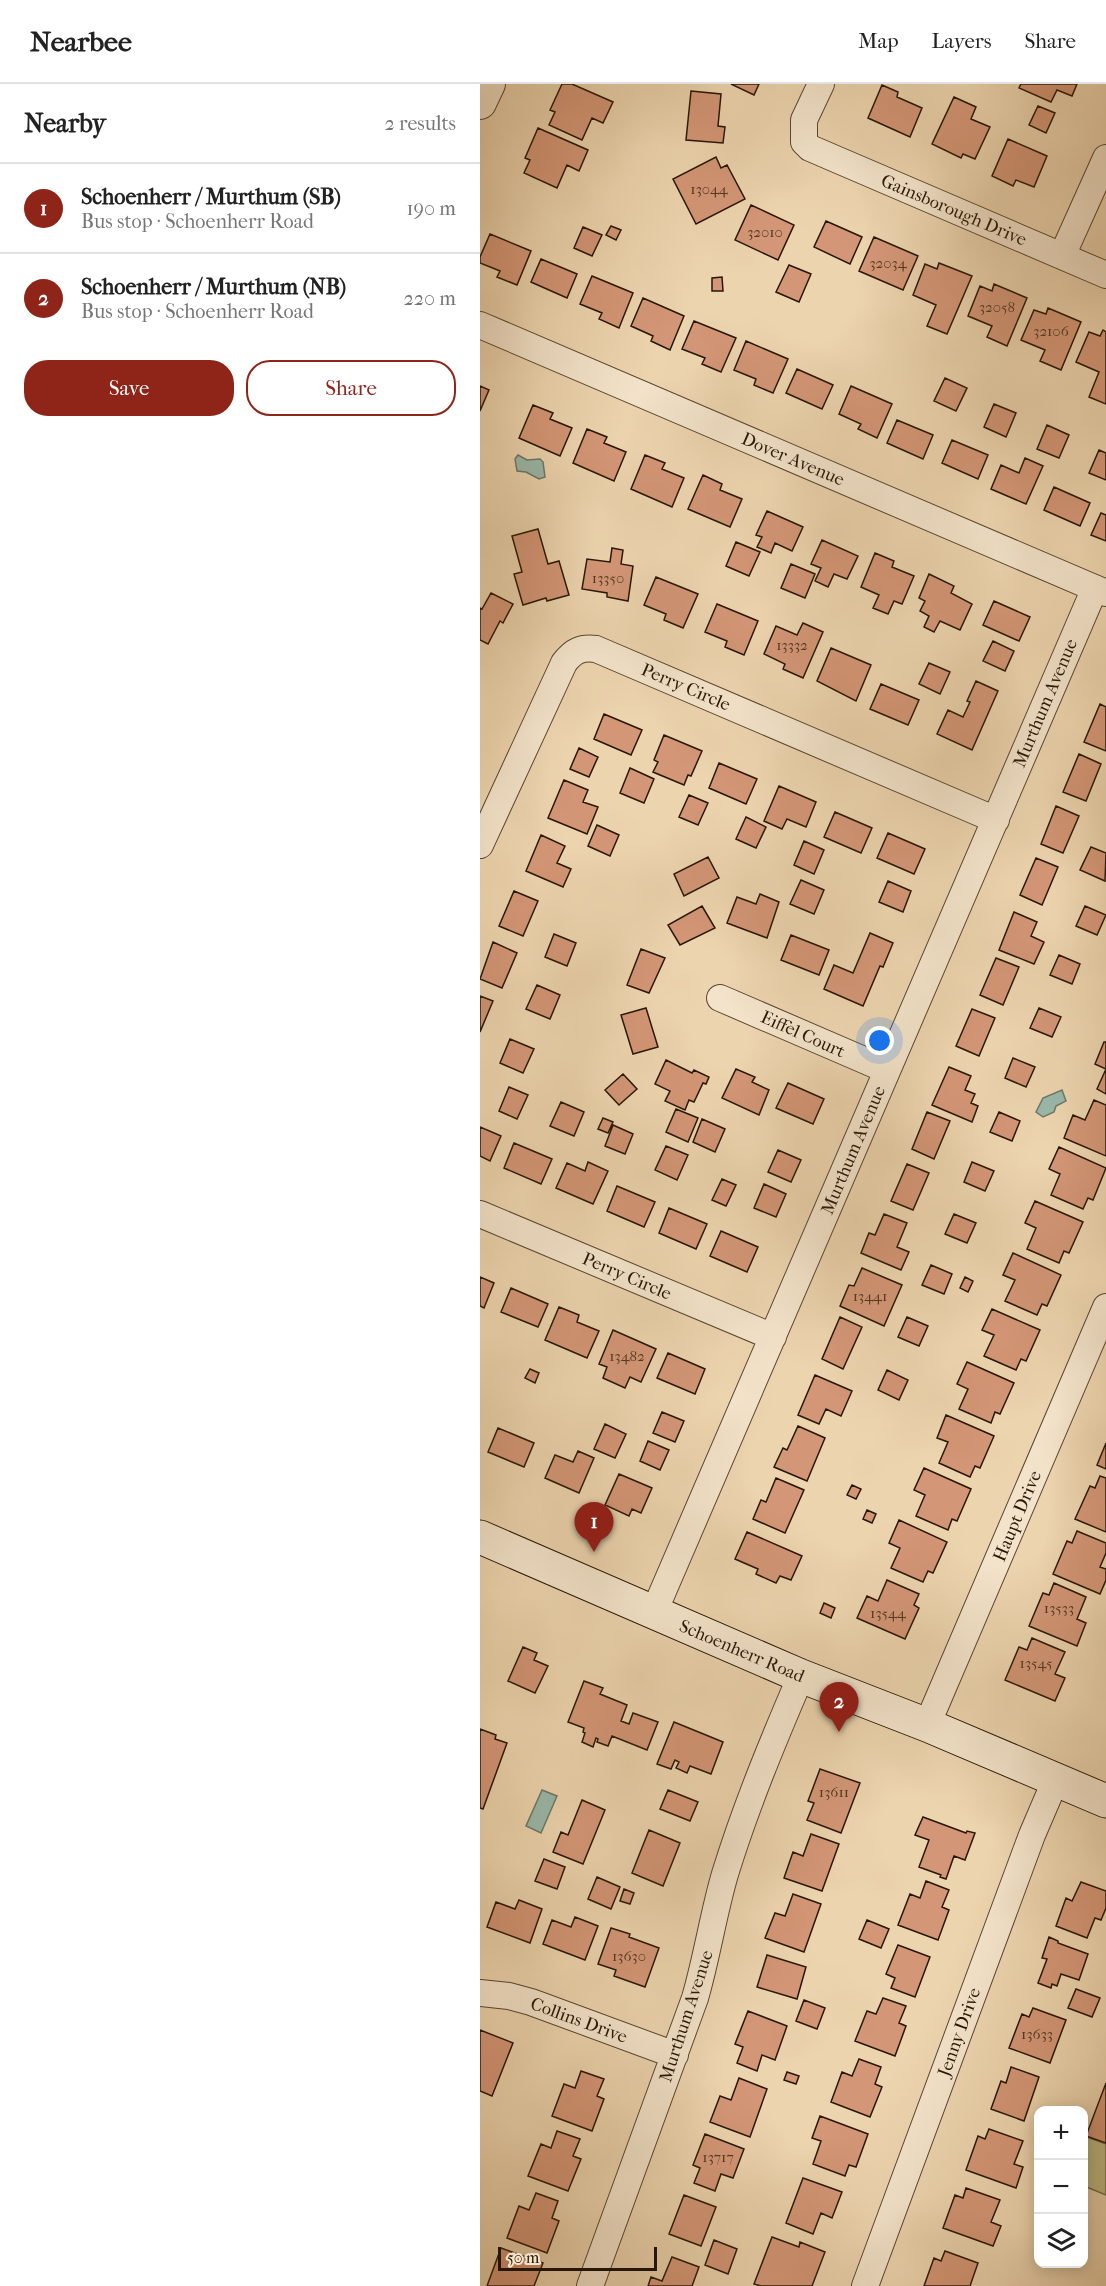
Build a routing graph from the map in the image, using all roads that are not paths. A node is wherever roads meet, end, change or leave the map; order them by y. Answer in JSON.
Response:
{"nodes":[{"id":1,"x":489,"y":84,"type":"edge"},
{"id":2,"x":821,"y":84,"type":"edge"},
{"id":3,"x":480,"y":103,"type":"edge"},
{"id":4,"x":1106,"y":158,"type":"edge"},
{"id":5,"x":1062,"y":256,"type":"junction"},
{"id":6,"x":1106,"y":275,"type":"edge"},
{"id":7,"x":480,"y":325,"type":"edge"},
{"id":8,"x":1100,"y":590,"type":"edge"},
{"id":9,"x":996,"y":820,"type":"junction"},
{"id":10,"x":480,"y":845,"type":"edge"},
{"id":11,"x":720,"y":998,"type":"dead end"},
{"id":12,"x":887,"y":1070,"type":"junction"},
{"id":13,"x":480,"y":1214,"type":"edge"},
{"id":14,"x":1106,"y":1307,"type":"edge"},
{"id":15,"x":773,"y":1337,"type":"junction"},
{"id":16,"x":480,"y":1536,"type":"edge"},
{"id":17,"x":654,"y":1612,"type":"junction"},
{"id":18,"x":801,"y":1677,"type":"junction"},
{"id":19,"x":927,"y":1725,"type":"junction"},
{"id":20,"x":1056,"y":1779,"type":"junction"},
{"id":21,"x":1106,"y":1801,"type":"edge"},
{"id":22,"x":480,"y":1993,"type":"edge"},
{"id":23,"x":675,"y":2055,"type":"junction"},
{"id":24,"x":590,"y":2286,"type":"edge"},
{"id":25,"x":865,"y":2286,"type":"edge"}],
"edges":[{"from":1,"to":3,"type":"street"},
{"from":2,"to":5,"type":"street","name":"Gainsborough Drive"},
{"from":4,"to":5,"type":"street"},
{"from":5,"to":6,"type":"street","name":"Gainsborough Drive"},
{"from":7,"to":8,"type":"street","name":"Dover Avenue"},
{"from":8,"to":9,"type":"street","name":"Murthum Avenue"},
{"from":9,"to":10,"type":"street","name":"Perry Circle"},
{"from":9,"to":12,"type":"street","name":"Murthum Avenue"},
{"from":11,"to":12,"type":"street","name":"Eiffel Court"},
{"from":12,"to":15,"type":"street","name":"Murthum Avenue"},
{"from":13,"to":15,"type":"street","name":"Perry Circle"},
{"from":14,"to":19,"type":"street","name":"Haupt Drive"},
{"from":15,"to":17,"type":"street","name":"Murthum Avenue"},
{"from":16,"to":17,"type":"main road","name":"Schoenherr Road"},
{"from":17,"to":18,"type":"main road","name":"Schoenherr Road"},
{"from":18,"to":19,"type":"main road","name":"Schoenherr Road"},
{"from":18,"to":23,"type":"street","name":"Murthum Avenue"},
{"from":19,"to":20,"type":"main road","name":"Schoenherr Road"},
{"from":20,"to":21,"type":"main road","name":"Schoenherr Road"},
{"from":20,"to":25,"type":"street","name":"Jenny Drive"},
{"from":22,"to":23,"type":"street","name":"Collins Drive"},
{"from":23,"to":24,"type":"street","name":"Murthum Avenue"}]}
